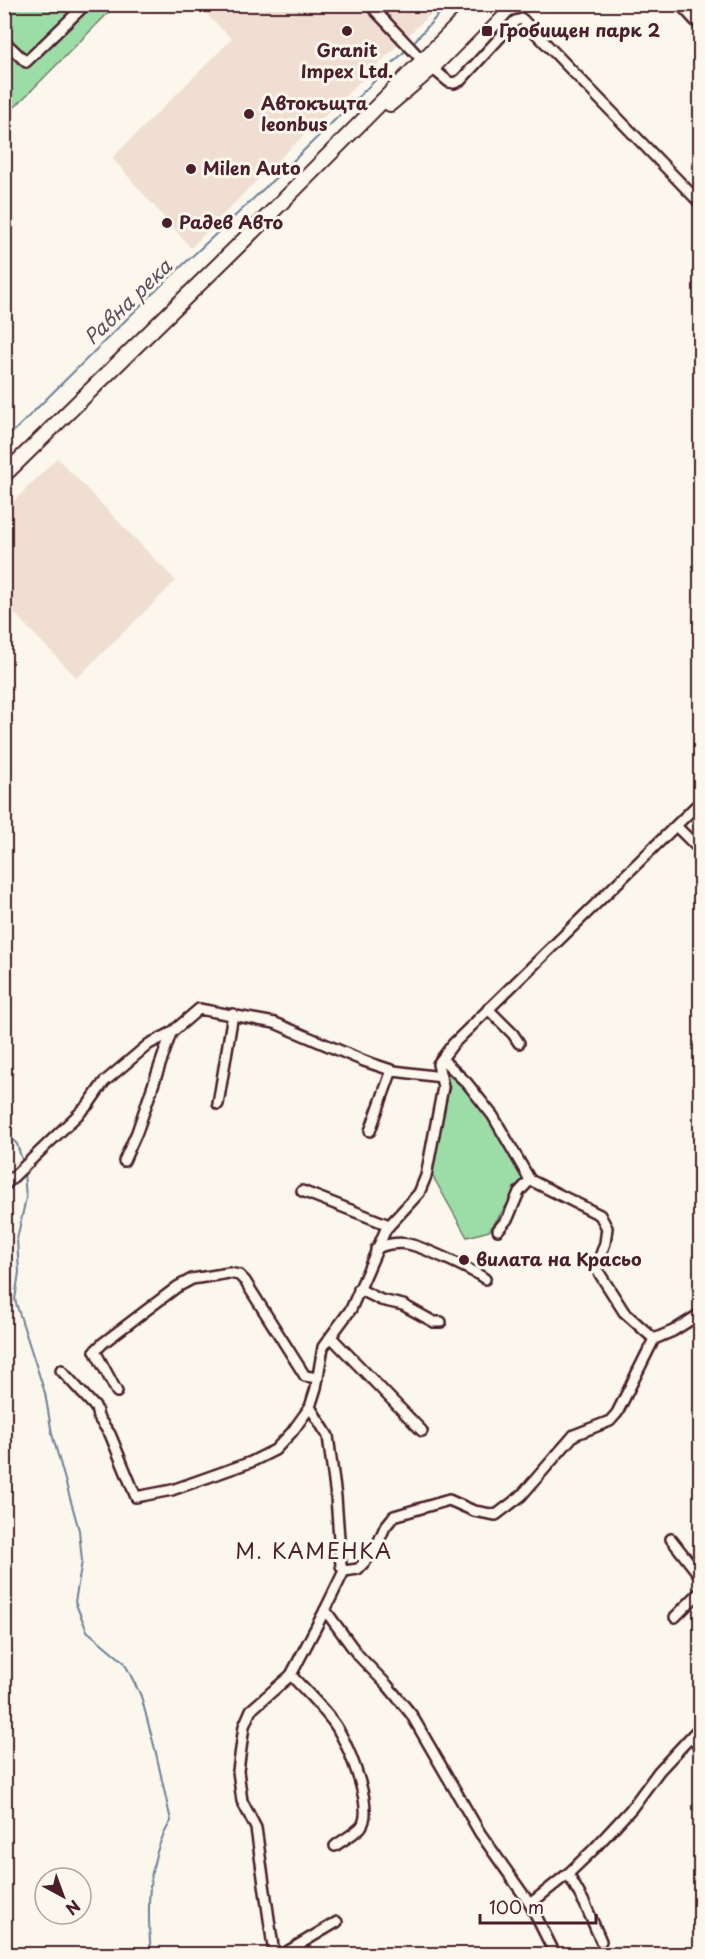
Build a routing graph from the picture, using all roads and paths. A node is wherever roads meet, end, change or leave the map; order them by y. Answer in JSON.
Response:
{"nodes":[{"id":1,"x":86,"y":4,"type":"edge"},
{"id":2,"x":369,"y":4,"type":"edge"},
{"id":3,"x":479,"y":4,"type":"edge"},
{"id":4,"x":495,"y":4,"type":"edge"},
{"id":5,"x":680,"y":4,"type":"edge"},
{"id":6,"x":700,"y":26,"type":"edge"},
{"id":7,"x":4,"y":41,"type":"edge"},
{"id":8,"x":423,"y":60,"type":"junction"},
{"id":9,"x":700,"y":203,"type":"edge"},
{"id":10,"x":4,"y":475,"type":"edge"},
{"id":11,"x":700,"y":802,"type":"edge"},
{"id":12,"x":676,"y":826,"type":"junction"},
{"id":13,"x":700,"y":850,"type":"edge"},
{"id":14,"x":488,"y":1009,"type":"junction"},
{"id":15,"x":233,"y":1014,"type":"junction"},
{"id":16,"x":171,"y":1033,"type":"junction"},
{"id":17,"x":519,"y":1043,"type":"dead end"},
{"id":18,"x":442,"y":1059,"type":"junction"},
{"id":19,"x":392,"y":1070,"type":"junction"},
{"id":20,"x":441,"y":1077,"type":"junction"},
{"id":21,"x":218,"y":1104,"type":"dead end"},
{"id":22,"x":370,"y":1131,"type":"dead end"},
{"id":23,"x":124,"y":1161,"type":"dead end"},
{"id":24,"x":530,"y":1180,"type":"junction"},
{"id":25,"x":4,"y":1186,"type":"edge"},
{"id":26,"x":302,"y":1191,"type":"dead end"},
{"id":27,"x":389,"y":1225,"type":"junction"},
{"id":28,"x":498,"y":1230,"type":"dead end"},
{"id":29,"x":376,"y":1249,"type":"junction"},
{"id":30,"x":486,"y":1279,"type":"dead end"},
{"id":31,"x":359,"y":1289,"type":"junction"},
{"id":32,"x":700,"y":1314,"type":"edge"},
{"id":33,"x":441,"y":1322,"type":"dead end"},
{"id":34,"x":331,"y":1337,"type":"junction"},
{"id":35,"x":654,"y":1339,"type":"junction"},
{"id":36,"x":61,"y":1370,"type":"dead end"},
{"id":37,"x":318,"y":1378,"type":"junction"},
{"id":38,"x":117,"y":1392,"type":"dead end"},
{"id":39,"x":310,"y":1407,"type":"junction"},
{"id":40,"x":422,"y":1431,"type":"dead end"},
{"id":41,"x":671,"y":1539,"type":"dead end"},
{"id":42,"x":344,"y":1571,"type":"junction"},
{"id":43,"x":700,"y":1576,"type":"edge"},
{"id":44,"x":700,"y":1592,"type":"edge"},
{"id":45,"x":326,"y":1610,"type":"junction"},
{"id":46,"x":675,"y":1617,"type":"dead end"},
{"id":47,"x":291,"y":1675,"type":"junction"},
{"id":48,"x":700,"y":1727,"type":"edge"},
{"id":49,"x":691,"y":1738,"type":"junction"},
{"id":50,"x":700,"y":1747,"type":"edge"},
{"id":51,"x":335,"y":1846,"type":"dead end"},
{"id":52,"x":568,"y":1874,"type":"junction"},
{"id":53,"x":530,"y":1904,"type":"junction"},
{"id":54,"x":337,"y":1922,"type":"dead end"},
{"id":55,"x":602,"y":1941,"type":"dead end"},
{"id":56,"x":274,"y":1954,"type":"edge"},
{"id":57,"x":283,"y":1954,"type":"edge"},
{"id":58,"x":555,"y":1954,"type":"edge"}],
"edges":[{"from":1,"to":7,"type":"street"},
{"from":2,"to":8,"type":"street"},
{"from":3,"to":8,"type":"main road"},
{"from":4,"to":8,"type":"main road"},
{"from":5,"to":6,"type":"street"},
{"from":8,"to":9,"type":"street"},
{"from":8,"to":10,"type":"main road"},
{"from":11,"to":12,"type":"street"},
{"from":12,"to":13,"type":"street"},
{"from":12,"to":14,"type":"street"},
{"from":14,"to":17,"type":"street"},
{"from":14,"to":18,"type":"street"},
{"from":15,"to":16,"type":"street"},
{"from":15,"to":19,"type":"street"},
{"from":15,"to":21,"type":"street"},
{"from":16,"to":23,"type":"street"},
{"from":16,"to":25,"type":"street"},
{"from":18,"to":20,"type":"street"},
{"from":18,"to":24,"type":"street"},
{"from":19,"to":20,"type":"street"},
{"from":19,"to":22,"type":"street"},
{"from":20,"to":27,"type":"street"},
{"from":24,"to":28,"type":"street"},
{"from":24,"to":35,"type":"street"},
{"from":26,"to":27,"type":"street"},
{"from":27,"to":29,"type":"street"},
{"from":29,"to":30,"type":"street"},
{"from":29,"to":31,"type":"street"},
{"from":31,"to":33,"type":"street"},
{"from":31,"to":34,"type":"street"},
{"from":32,"to":35,"type":"street"},
{"from":34,"to":37,"type":"street"},
{"from":34,"to":40,"type":"street"},
{"from":35,"to":42,"type":"street"},
{"from":36,"to":39,"type":"street"},
{"from":37,"to":38,"type":"street"},
{"from":37,"to":39,"type":"street"},
{"from":39,"to":42,"type":"street"},
{"from":41,"to":43,"type":"street"},
{"from":42,"to":45,"type":"street"},
{"from":44,"to":46,"type":"street"},
{"from":45,"to":47,"type":"street"},
{"from":45,"to":53,"type":"street"},
{"from":47,"to":51,"type":"street"},
{"from":47,"to":56,"type":"street"},
{"from":48,"to":49,"type":"street"},
{"from":49,"to":50,"type":"street"},
{"from":49,"to":52,"type":"street"},
{"from":52,"to":53,"type":"street"},
{"from":52,"to":55,"type":"street"},
{"from":53,"to":58,"type":"street"},
{"from":54,"to":57,"type":"street"}]}
